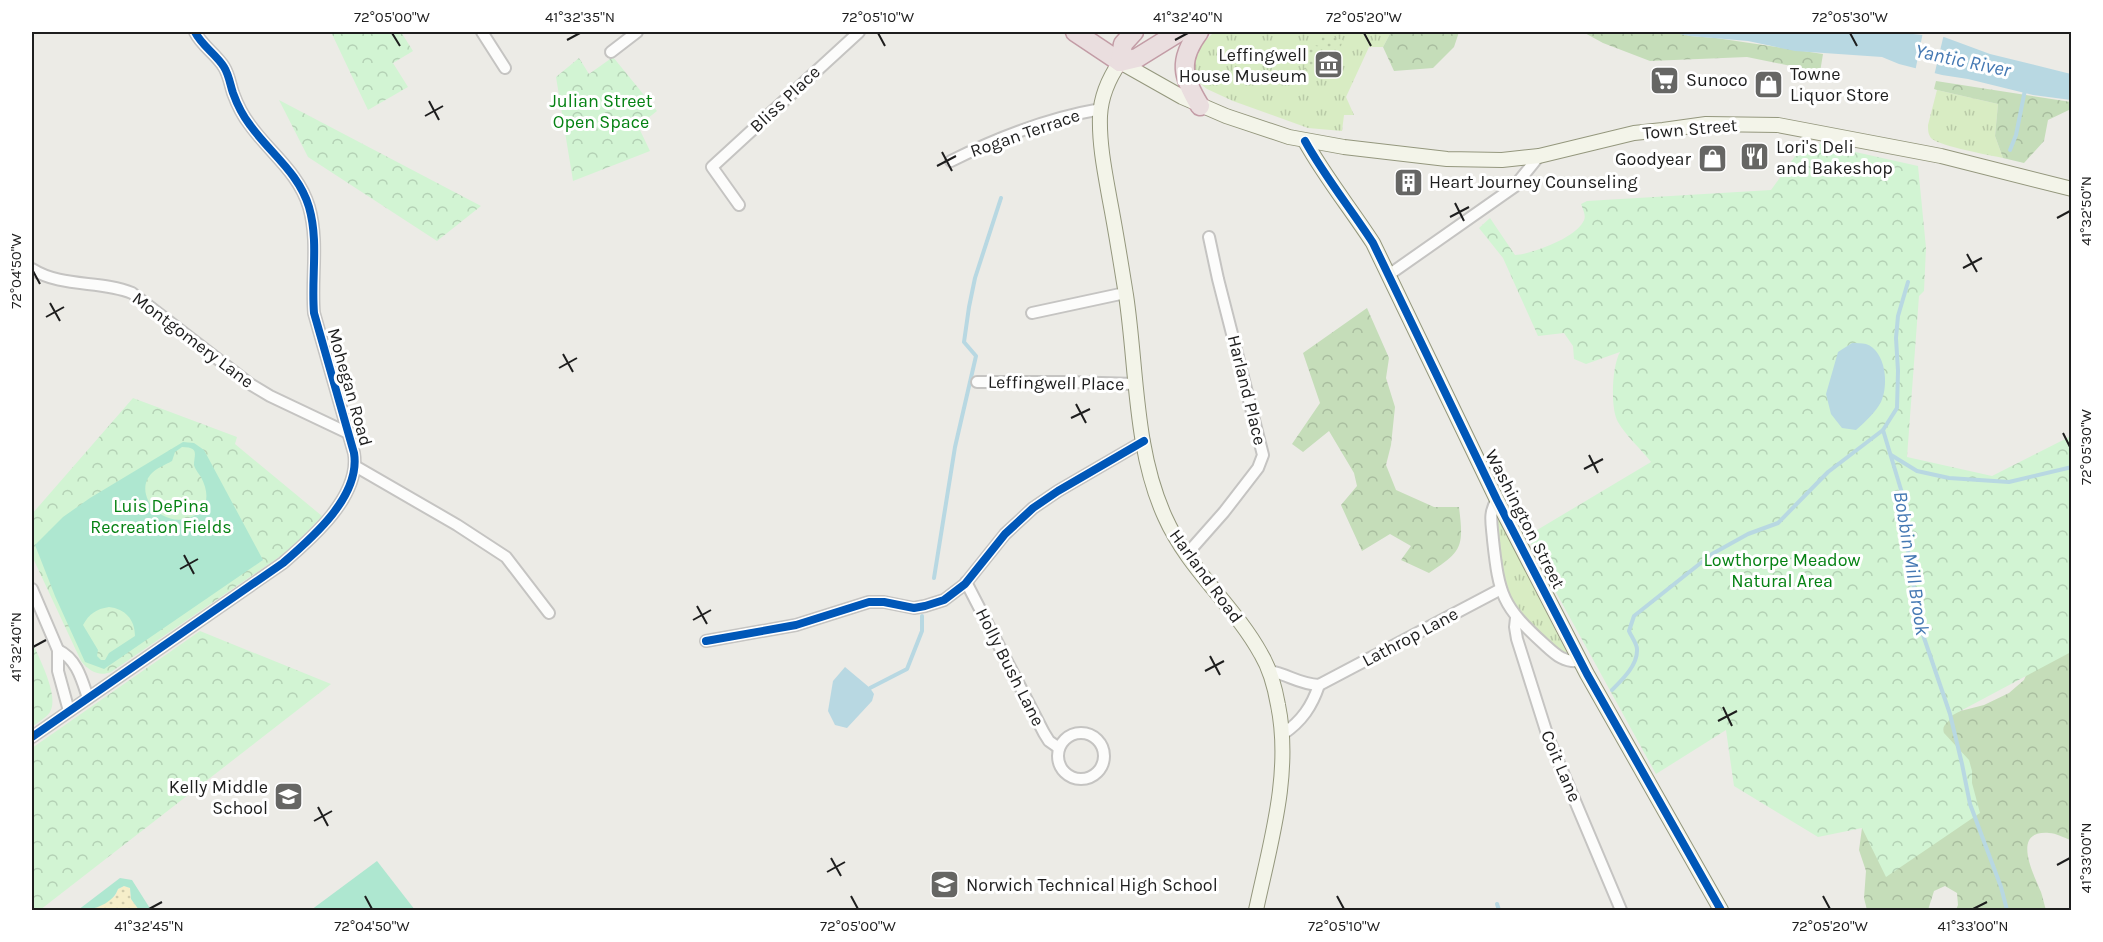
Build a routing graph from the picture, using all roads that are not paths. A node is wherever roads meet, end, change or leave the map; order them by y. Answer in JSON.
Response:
{"nodes":[{"id":1,"x":195,"y":32,"type":"edge"},
{"id":2,"x":482,"y":32,"type":"edge"},
{"id":3,"x":637,"y":32,"type":"edge"},
{"id":4,"x":859,"y":32,"type":"edge"},
{"id":5,"x":1076,"y":32,"type":"edge"},
{"id":6,"x":1134,"y":32,"type":"edge"},
{"id":7,"x":1179,"y":32,"type":"edge"},
{"id":8,"x":1199,"y":32,"type":"edge"},
{"id":9,"x":623,"y":36,"type":"edge"},
{"id":10,"x":611,"y":52,"type":"dead end"},
{"id":11,"x":1120,"y":62,"type":"junction"},
{"id":12,"x":505,"y":68,"type":"dead end"},
{"id":13,"x":1200,"y":106,"type":"junction"},
{"id":14,"x":1101,"y":109,"type":"junction"},
{"id":15,"x":1305,"y":141,"type":"junction"},
{"id":16,"x":1539,"y":156,"type":"junction"},
{"id":17,"x":951,"y":161,"type":"dead end"},
{"id":18,"x":2072,"y":189,"type":"edge"},
{"id":19,"x":739,"y":205,"type":"dead end"},
{"id":20,"x":1209,"y":237,"type":"dead end"},
{"id":21,"x":32,"y":269,"type":"edge"},
{"id":22,"x":1390,"y":274,"type":"junction"},
{"id":23,"x":1125,"y":292,"type":"junction"},
{"id":24,"x":1032,"y":314,"type":"dead end"},
{"id":25,"x":976,"y":382,"type":"dead end"},
{"id":26,"x":1135,"y":384,"type":"junction"},
{"id":27,"x":348,"y":433,"type":"junction"},
{"id":28,"x":1144,"y":441,"type":"junction"},
{"id":29,"x":355,"y":466,"type":"junction"},
{"id":30,"x":1497,"y":500,"type":"junction"},
{"id":31,"x":1186,"y":555,"type":"junction"},
{"id":32,"x":966,"y":582,"type":"junction"},
{"id":33,"x":32,"y":589,"type":"edge"},
{"id":34,"x":1501,"y":589,"type":"junction"},
{"id":35,"x":549,"y":613,"type":"dead end"},
{"id":36,"x":1516,"y":618,"type":"junction"},
{"id":37,"x":706,"y":641,"type":"dead end"},
{"id":38,"x":58,"y":651,"type":"junction"},
{"id":39,"x":1580,"y":661,"type":"junction"},
{"id":40,"x":1269,"y":671,"type":"junction"},
{"id":41,"x":1319,"y":685,"type":"junction"},
{"id":42,"x":88,"y":698,"type":"junction"},
{"id":43,"x":69,"y":711,"type":"junction"},
{"id":44,"x":1283,"y":734,"type":"junction"},
{"id":45,"x":32,"y":737,"type":"edge"},
{"id":46,"x":1059,"y":748,"type":"junction"},
{"id":47,"x":1256,"y":910,"type":"edge"},
{"id":48,"x":1621,"y":910,"type":"edge"},
{"id":49,"x":1721,"y":910,"type":"edge"}],
"edges":[{"from":1,"to":27,"type":"street","name":"Mohegan Road"},
{"from":2,"to":12,"type":"street"},
{"from":3,"to":9,"type":"street"},
{"from":4,"to":19,"type":"street","name":"Bliss Place"},
{"from":5,"to":11,"type":"highway"},
{"from":6,"to":11,"type":"highway"},
{"from":7,"to":11,"type":"highway"},
{"from":8,"to":13,"type":"highway"},
{"from":9,"to":10,"type":"street"},
{"from":11,"to":13,"type":"main road"},
{"from":11,"to":14,"type":"main road","name":"Harland Road"},
{"from":13,"to":15,"type":"main road"},
{"from":14,"to":17,"type":"street","name":"Rogan Terrace"},
{"from":14,"to":23,"type":"main road","name":"Harland Road"},
{"from":15,"to":16,"type":"main road","name":"Town Street"},
{"from":15,"to":22,"type":"main road","name":"Washington Street"},
{"from":16,"to":18,"type":"main road","name":"Town Street"},
{"from":16,"to":22,"type":"street"},
{"from":20,"to":31,"type":"street","name":"Harland Place"},
{"from":21,"to":27,"type":"street","name":"Montgomery Lane"},
{"from":22,"to":30,"type":"main road","name":"Washington Street"},
{"from":23,"to":24,"type":"street"},
{"from":23,"to":26,"type":"main road","name":"Harland Road"},
{"from":25,"to":26,"type":"street","name":"Leffingwell Place"},
{"from":26,"to":28,"type":"main road","name":"Harland Road"},
{"from":27,"to":29,"type":"street","name":"Mohegan Road"},
{"from":28,"to":31,"type":"main road","name":"Harland Road"},
{"from":28,"to":32,"type":"street"},
{"from":29,"to":35,"type":"street"},
{"from":29,"to":42,"type":"street","name":"Mohegan Road"},
{"from":30,"to":34,"type":"street"},
{"from":30,"to":39,"type":"main road","name":"Washington Street"},
{"from":31,"to":40,"type":"main road","name":"Harland Road"},
{"from":32,"to":37,"type":"street"},
{"from":32,"to":46,"type":"street","name":"Holly Bush Lane"},
{"from":33,"to":38,"type":"street"},
{"from":34,"to":36,"type":"street"},
{"from":34,"to":41,"type":"street","name":"Lathrop Lane"},
{"from":36,"to":39,"type":"street"},
{"from":36,"to":48,"type":"street","name":"Coit Lane"},
{"from":38,"to":42,"type":"street"},
{"from":38,"to":43,"type":"street"},
{"from":39,"to":49,"type":"main road","name":"Washington Street"},
{"from":40,"to":41,"type":"street"},
{"from":40,"to":44,"type":"main road","name":"Harland Road"},
{"from":41,"to":44,"type":"street"},
{"from":42,"to":43,"type":"street","name":"Mohegan Road"},
{"from":43,"to":45,"type":"street","name":"Mohegan Road"},
{"from":44,"to":47,"type":"main road","name":"Harland Road"},
{"from":46,"to":46,"type":"street","name":"Holly Bush Lane"}]}
